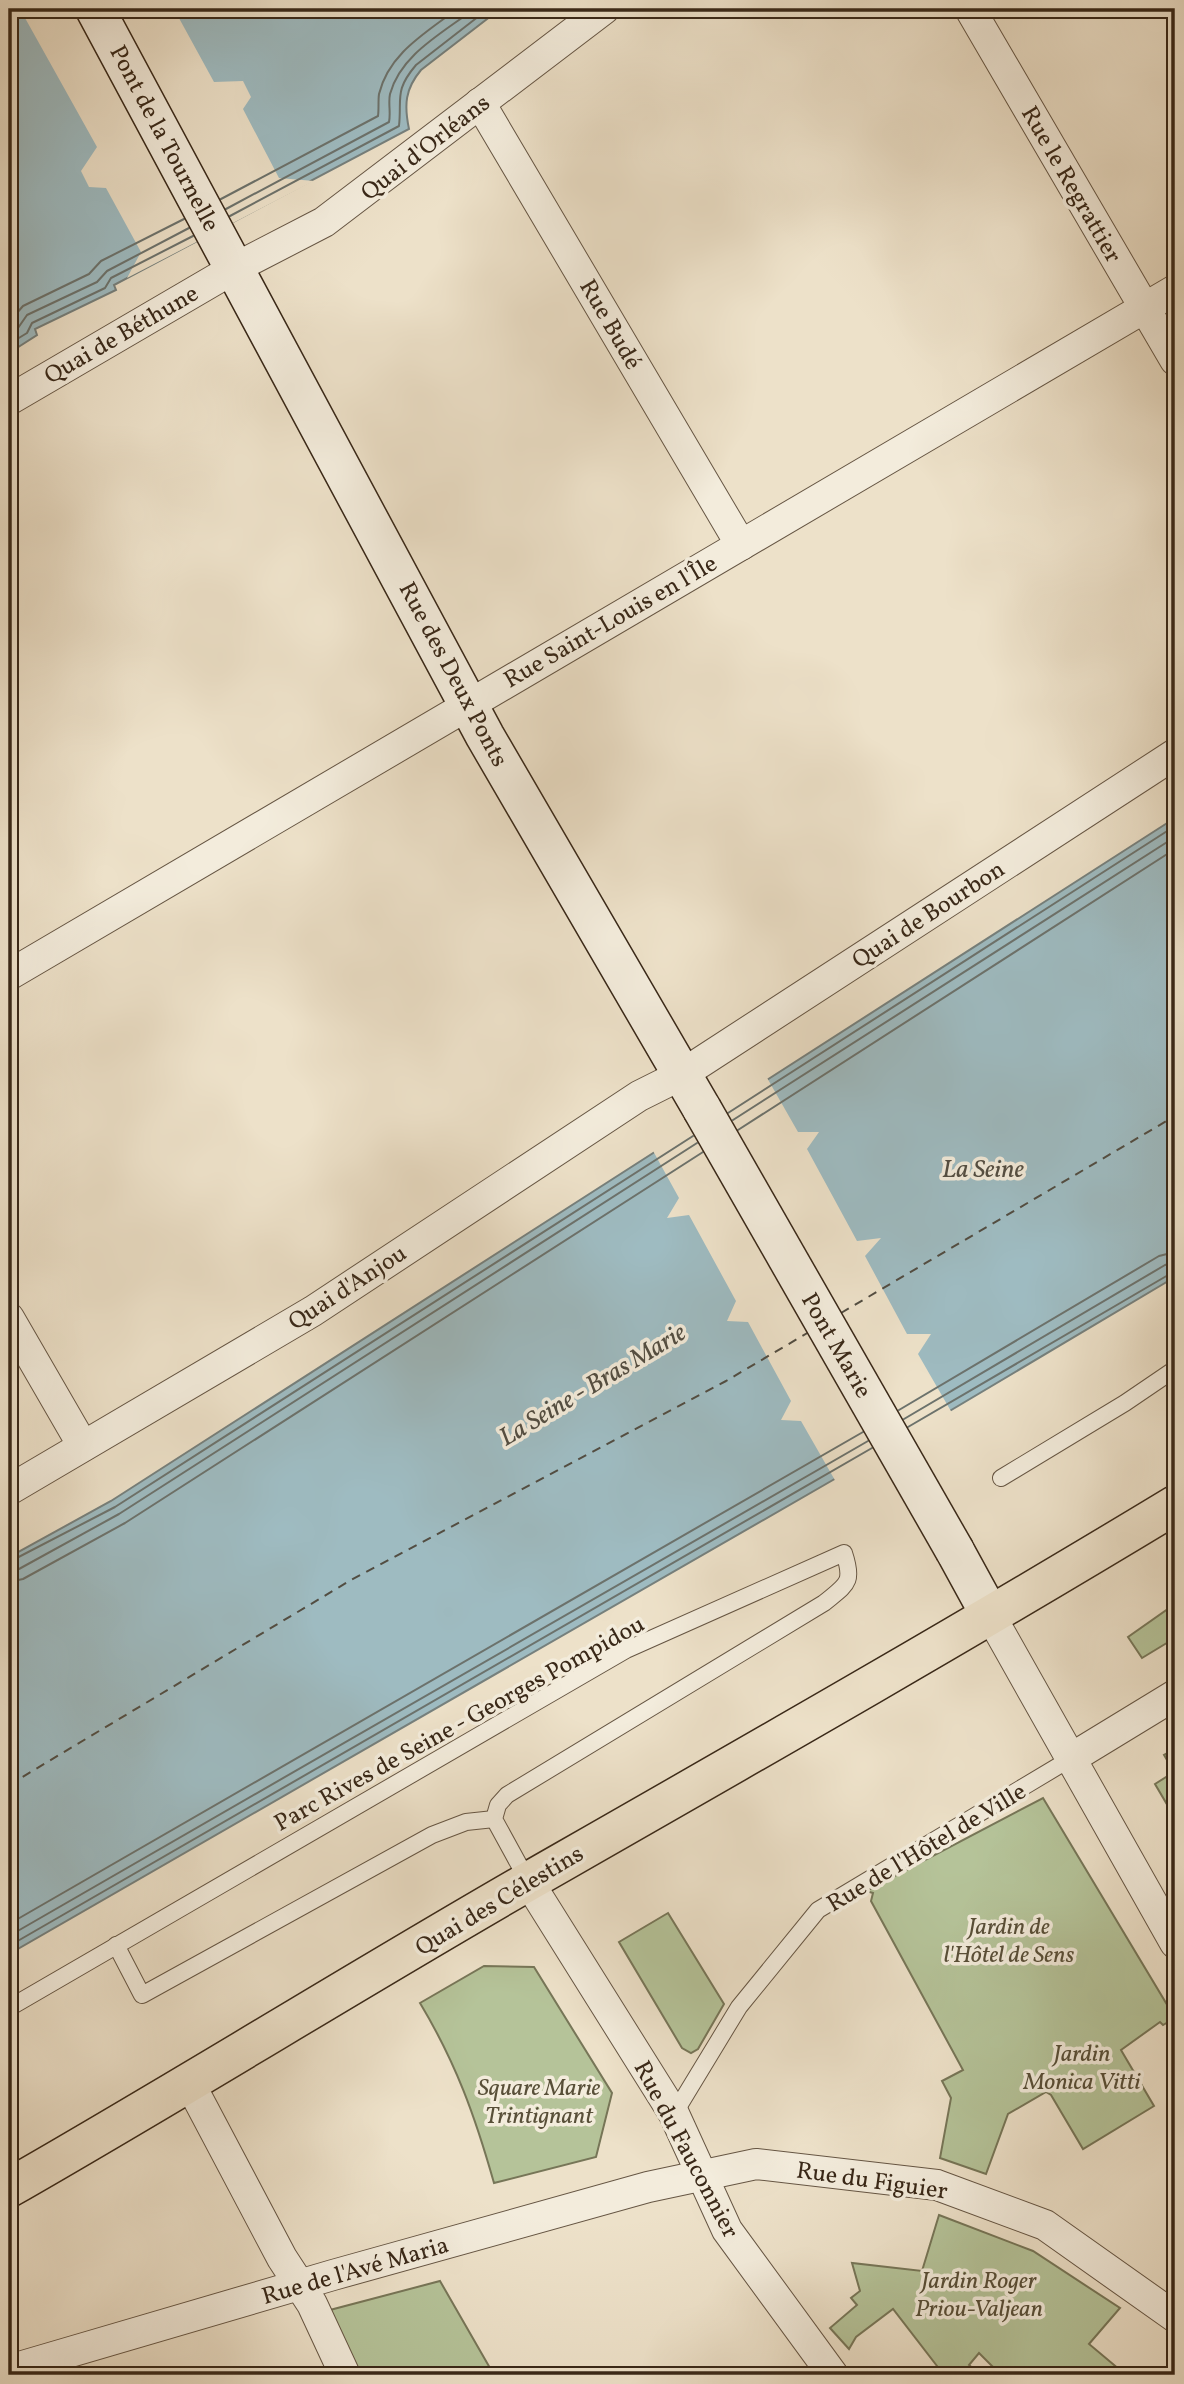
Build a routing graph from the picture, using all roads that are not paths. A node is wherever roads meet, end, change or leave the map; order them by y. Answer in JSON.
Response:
{"nodes":[{"id":1,"x":95,"y":9,"type":"edge"},
{"id":2,"x":604,"y":9,"type":"edge"},
{"id":3,"x":970,"y":9,"type":"edge"},
{"id":4,"x":480,"y":103,"type":"junction"},
{"id":5,"x":234,"y":268,"type":"junction"},
{"id":6,"x":1175,"y":290,"type":"edge"},
{"id":7,"x":1144,"y":308,"type":"junction"},
{"id":8,"x":1175,"y":360,"type":"edge"},
{"id":9,"x":9,"y":400,"type":"edge"},
{"id":10,"x":741,"y":545,"type":"junction"},
{"id":11,"x":468,"y":705,"type":"junction"},
{"id":12,"x":1175,"y":754,"type":"edge"},
{"id":13,"x":9,"y":975,"type":"edge"},
{"id":14,"x":681,"y":1075,"type":"junction"},
{"id":15,"x":9,"y":1318,"type":"edge"},
{"id":16,"x":1175,"y":1369,"type":"edge"},
{"id":17,"x":83,"y":1446,"type":"junction"},
{"id":18,"x":1001,"y":1478,"type":"dead end"},
{"id":19,"x":9,"y":1490,"type":"edge"},
{"id":20,"x":1175,"y":1505,"type":"edge"},
{"id":21,"x":990,"y":1615,"type":"junction"},
{"id":22,"x":1175,"y":1695,"type":"edge"},
{"id":23,"x":1070,"y":1759,"type":"junction"},
{"id":24,"x":494,"y":1819,"type":"junction"},
{"id":25,"x":528,"y":1881,"type":"junction"},
{"id":26,"x":1175,"y":1943,"type":"edge"},
{"id":27,"x":116,"y":1945,"type":"junction"},
{"id":28,"x":9,"y":2008,"type":"edge"},
{"id":29,"x":190,"y":2084,"type":"junction"},
{"id":30,"x":674,"y":2114,"type":"junction"},
{"id":31,"x":702,"y":2176,"type":"junction"},
{"id":32,"x":9,"y":2188,"type":"edge"},
{"id":33,"x":298,"y":2286,"type":"junction"},
{"id":34,"x":1175,"y":2317,"type":"edge"},
{"id":35,"x":9,"y":2370,"type":"edge"},
{"id":36,"x":345,"y":2375,"type":"edge"},
{"id":37,"x":833,"y":2375,"type":"edge"}],
"edges":[{"from":1,"to":5,"type":"street","name":"Pont de la Tournelle"},
{"from":2,"to":4,"type":"street","name":"Quai d'Orléans"},
{"from":3,"to":7,"type":"street","name":"Rue le Regrattier"},
{"from":4,"to":5,"type":"street","name":"Quai d'Orléans"},
{"from":4,"to":10,"type":"street","name":"Rue Budé"},
{"from":5,"to":9,"type":"street","name":"Quai de Béthune"},
{"from":5,"to":11,"type":"street","name":"Rue des Deux Ponts"},
{"from":6,"to":7,"type":"street","name":"Rue Saint-Louis en l'Île"},
{"from":7,"to":8,"type":"street","name":"Rue le Regrattier"},
{"from":7,"to":10,"type":"street","name":"Rue Saint-Louis en l'Île"},
{"from":10,"to":11,"type":"street","name":"Rue Saint-Louis en l'Île"},
{"from":11,"to":13,"type":"street","name":"Rue Saint-Louis en l'Île"},
{"from":11,"to":14,"type":"street","name":"Rue des Deux Ponts"},
{"from":12,"to":14,"type":"street","name":"Quai de Bourbon"},
{"from":14,"to":17,"type":"street","name":"Quai d'Anjou"},
{"from":14,"to":21,"type":"street","name":"Pont Marie","bridge":true},
{"from":15,"to":17,"type":"street"},
{"from":16,"to":18,"type":"lane"},
{"from":17,"to":19,"type":"street","name":"Quai d'Anjou"},
{"from":20,"to":21,"type":"main road","name":"Quai des Célestins"},
{"from":21,"to":23,"type":"street"},
{"from":21,"to":25,"type":"main road","name":"Quai des Célestins"},
{"from":22,"to":23,"type":"street","name":"Rue de l'Hôtel de Ville"},
{"from":23,"to":26,"type":"street"},
{"from":23,"to":30,"type":"lane","name":"Rue de l'Hôtel de Ville"},
{"from":24,"to":25,"type":"lane"},
{"from":24,"to":27,"type":"lane"},
{"from":24,"to":27,"type":"lane","name":"Parc Rives de Seine - Georges Pompidou"},
{"from":25,"to":29,"type":"main road","name":"Quai des Célestins"},
{"from":25,"to":30,"type":"street","name":"Rue du Fauconnier"},
{"from":27,"to":28,"type":"lane","name":"Parc Rives de Seine - Georges Pompidou"},
{"from":29,"to":32,"type":"main road","name":"Quai des Célestins"},
{"from":29,"to":33,"type":"street"},
{"from":30,"to":31,"type":"street","name":"Rue du Fauconnier"},
{"from":31,"to":33,"type":"street","name":"Rue de l'Avé Maria"},
{"from":31,"to":34,"type":"street","name":"Rue du Figuier"},
{"from":31,"to":37,"type":"street","name":"Rue du Fauconnier"},
{"from":33,"to":35,"type":"street","name":"Rue de l'Avé Maria"},
{"from":33,"to":36,"type":"street"}]}
